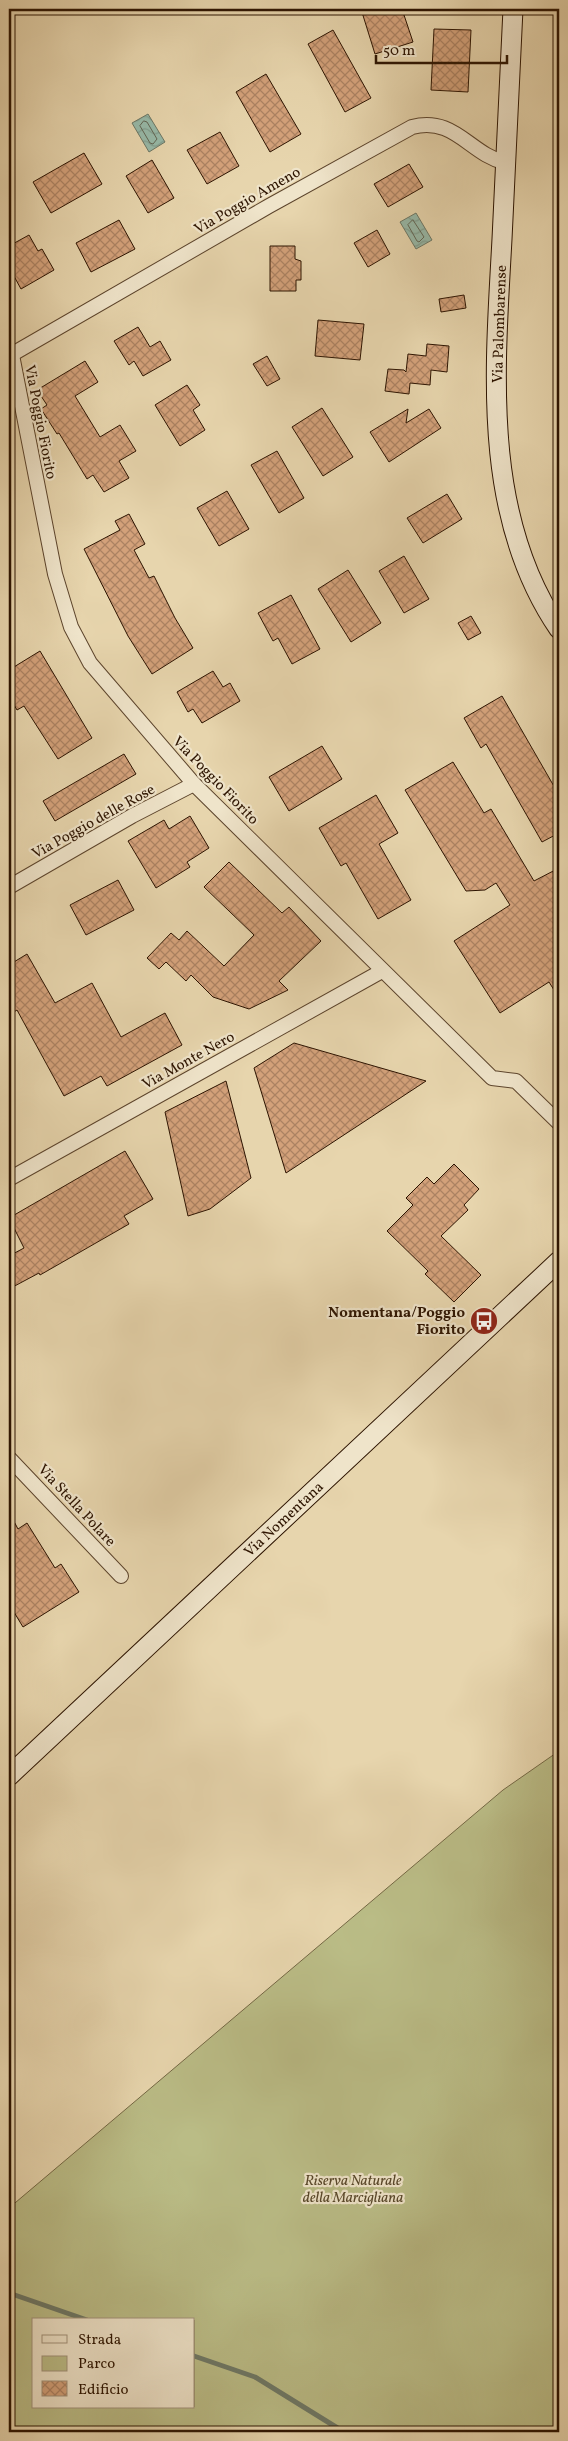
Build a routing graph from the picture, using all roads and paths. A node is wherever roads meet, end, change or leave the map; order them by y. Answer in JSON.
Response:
{"nodes":[{"id":1,"x":513,"y":9,"type":"edge"},
{"id":2,"x":506,"y":163,"type":"junction"},
{"id":3,"x":10,"y":355,"type":"edge"},
{"id":4,"x":559,"y":628,"type":"edge"},
{"id":5,"x":194,"y":784,"type":"junction"},
{"id":6,"x":9,"y":887,"type":"edge"},
{"id":7,"x":382,"y":971,"type":"junction"},
{"id":8,"x":559,"y":1123,"type":"edge"},
{"id":9,"x":9,"y":1179,"type":"edge"},
{"id":10,"x":559,"y":1261,"type":"edge"},
{"id":11,"x":9,"y":1458,"type":"edge"},
{"id":12,"x":121,"y":1576,"type":"dead end"},
{"id":13,"x":9,"y":1776,"type":"edge"}],
"edges":[{"from":1,"to":2,"type":"street","name":"Via Palombarense"},
{"from":2,"to":3,"type":"street","name":"Via Poggio Ameno"},
{"from":2,"to":4,"type":"street","name":"Via Palombarense"},
{"from":3,"to":5,"type":"street","name":"Via Poggio Fiorito"},
{"from":5,"to":6,"type":"street","name":"Via Poggio delle Rose"},
{"from":5,"to":7,"type":"street","name":"Via Poggio Fiorito"},
{"from":7,"to":8,"type":"street","name":"Via Poggio Fiorito"},
{"from":7,"to":9,"type":"street","name":"Via Monte Nero"},
{"from":10,"to":13,"type":"street","name":"Via Nomentana"},
{"from":11,"to":12,"type":"street","name":"Via Stella Polare"}]}
